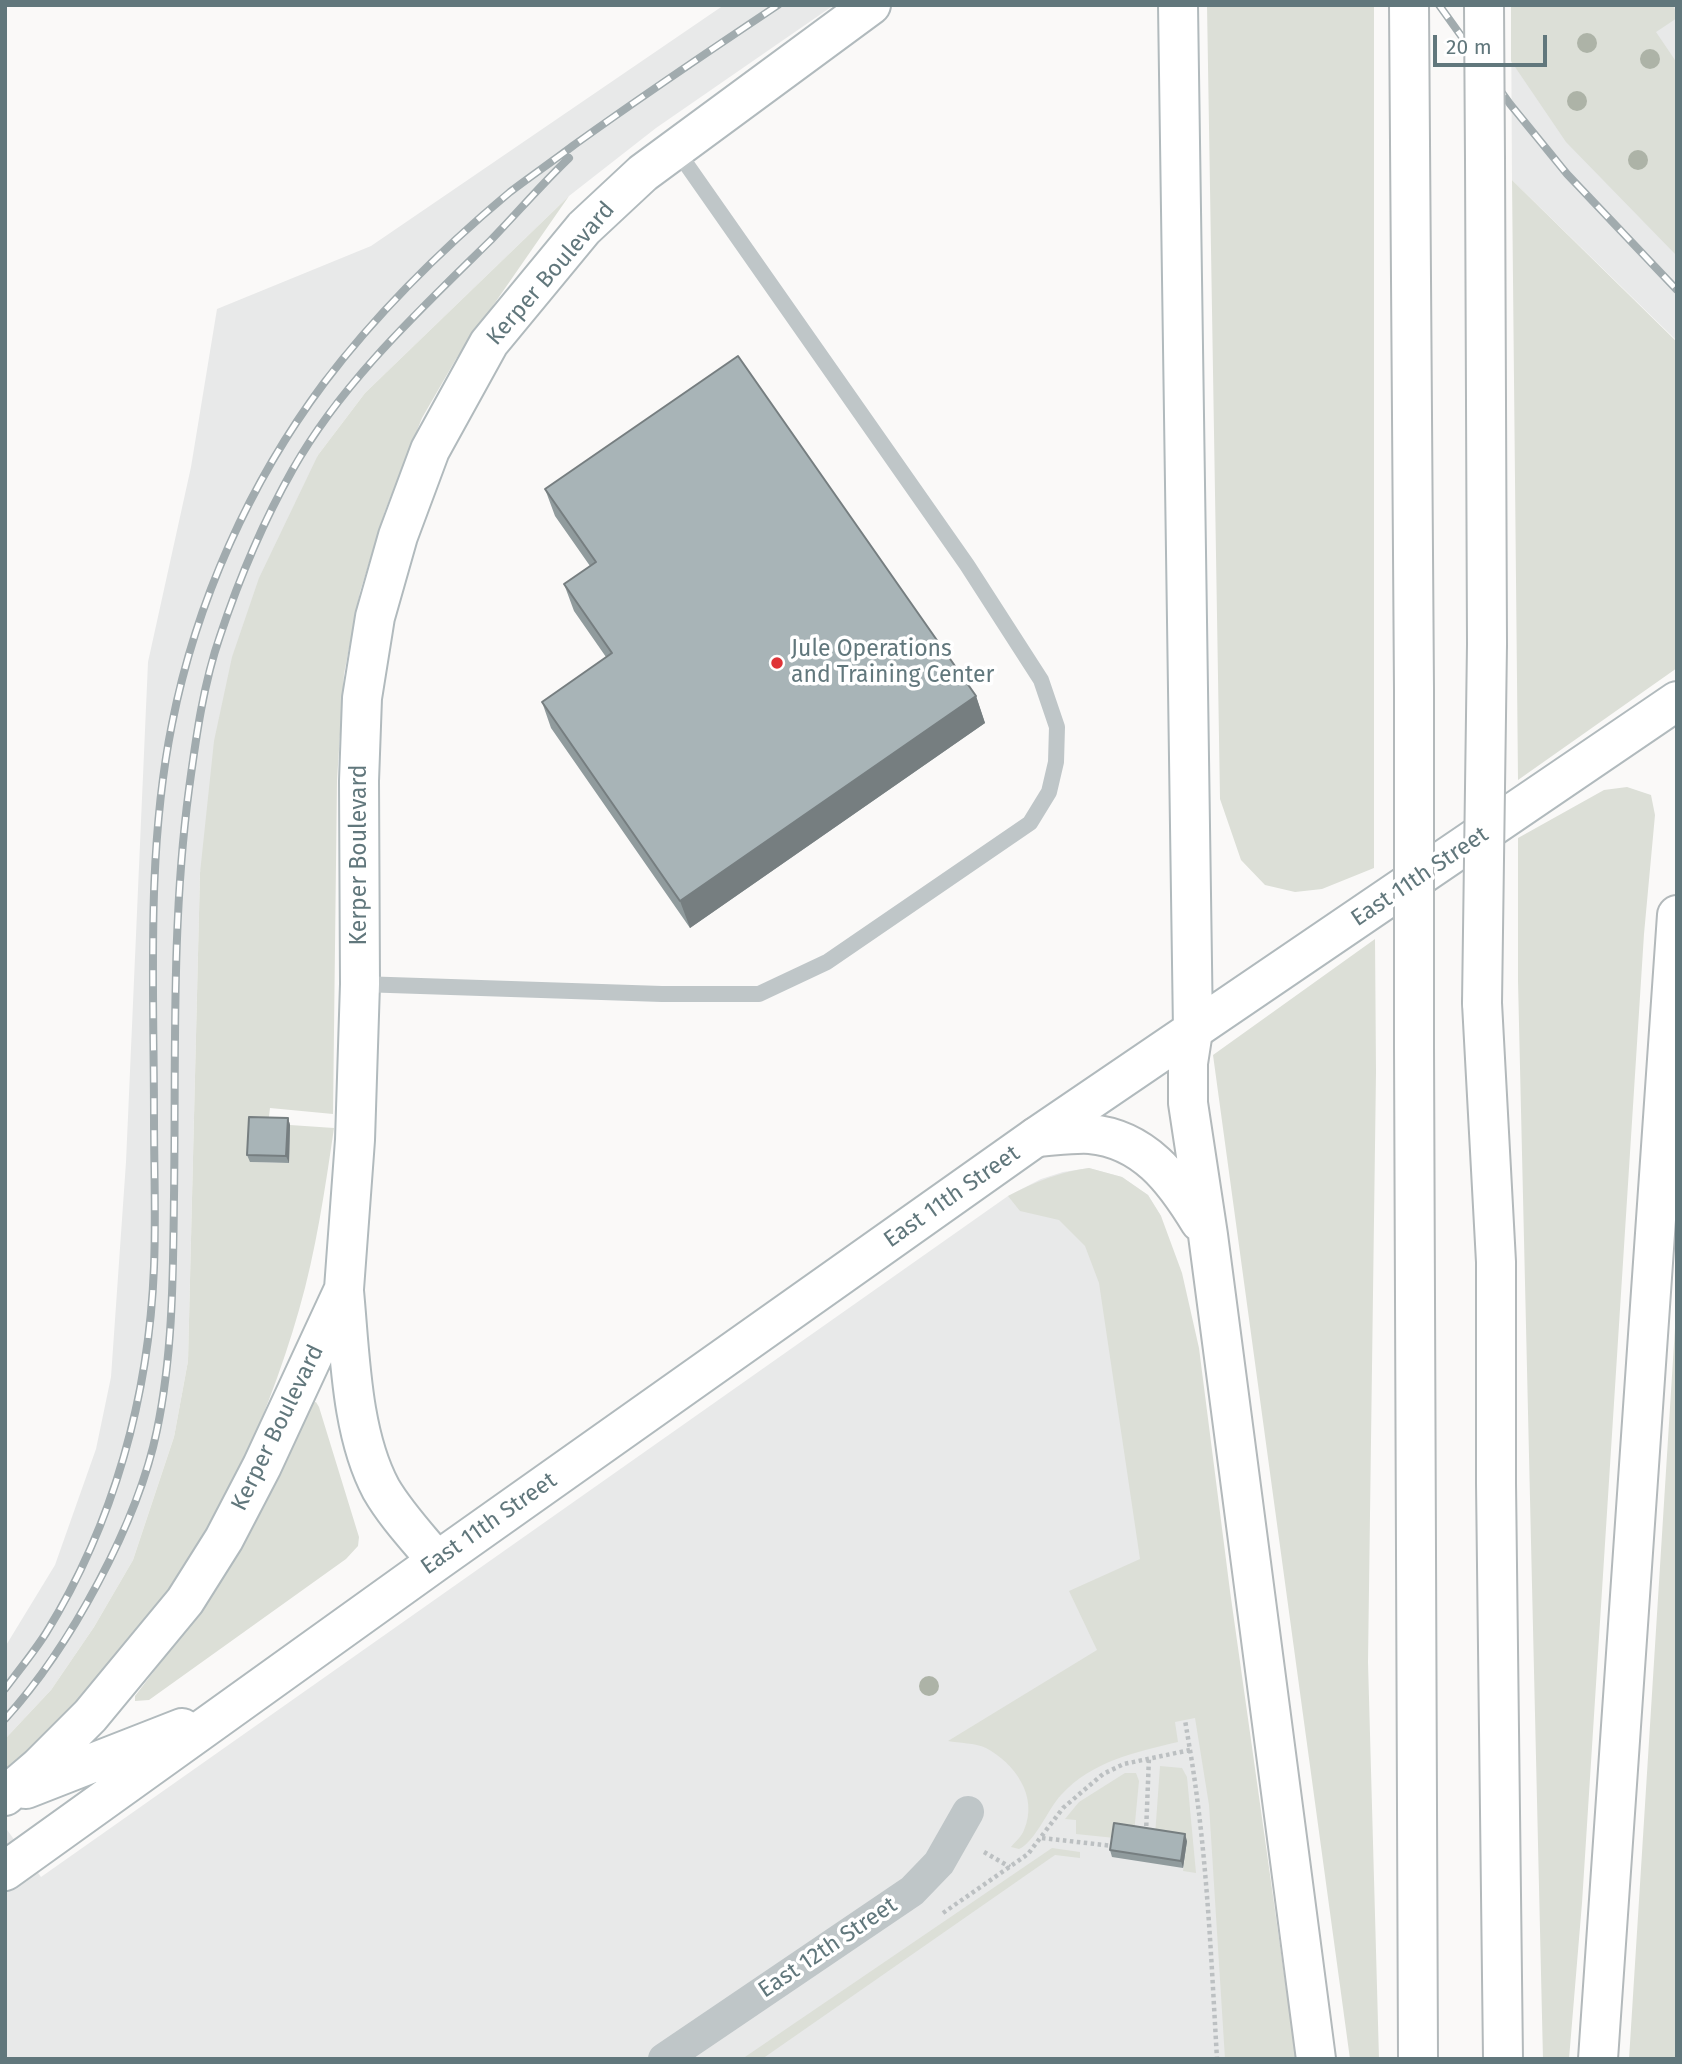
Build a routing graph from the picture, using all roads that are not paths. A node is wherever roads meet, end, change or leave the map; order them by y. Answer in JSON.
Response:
{"nodes":[{"id":1,"x":871,"y":5,"type":"edge"},
{"id":2,"x":1178,"y":5,"type":"edge"},
{"id":3,"x":1409,"y":5,"type":"edge"},
{"id":4,"x":1484,"y":5,"type":"edge"},
{"id":5,"x":675,"y":148,"type":"junction"},
{"id":6,"x":1677,"y":701,"type":"edge"},
{"id":7,"x":1677,"y":915,"type":"edge"},
{"id":8,"x":359,"y":984,"type":"junction"},
{"id":9,"x":1193,"y":1031,"type":"junction"},
{"id":10,"x":1036,"y":1137,"type":"junction"},
{"id":11,"x":1208,"y":1235,"type":"junction"},
{"id":12,"x":344,"y":1289,"type":"junction"},
{"id":13,"x":437,"y":1561,"type":"junction"},
{"id":14,"x":237,"y":1707,"type":"junction"},
{"id":15,"x":5,"y":1796,"type":"edge"},
{"id":16,"x":968,"y":1812,"type":"dead end"},
{"id":17,"x":5,"y":1871,"type":"edge"},
{"id":18,"x":664,"y":2059,"type":"edge"},
{"id":19,"x":1316,"y":2059,"type":"edge"},
{"id":20,"x":1418,"y":2059,"type":"edge"},
{"id":21,"x":1503,"y":2059,"type":"edge"},
{"id":22,"x":1598,"y":2059,"type":"edge"}],
"edges":[{"from":1,"to":5,"type":"main road","name":"Kerper Boulevard"},
{"from":2,"to":9,"type":"main road"},
{"from":3,"to":20,"type":"main road","bridge":true},
{"from":4,"to":21,"type":"main road","bridge":true},
{"from":5,"to":8,"type":"main road","name":"Kerper Boulevard"},
{"from":5,"to":8,"type":"lane"},
{"from":6,"to":9,"type":"main road","name":"East 11th Street"},
{"from":7,"to":22,"type":"main road"},
{"from":8,"to":12,"type":"main road","name":"Kerper Boulevard"},
{"from":9,"to":10,"type":"main road","name":"East 11th Street"},
{"from":9,"to":11,"type":"main road"},
{"from":10,"to":11,"type":"main road"},
{"from":10,"to":13,"type":"main road","name":"East 11th Street"},
{"from":11,"to":19,"type":"main road"},
{"from":12,"to":13,"type":"main road"},
{"from":12,"to":15,"type":"main road","name":"Kerper Boulevard"},
{"from":13,"to":14,"type":"main road","name":"East 11th Street"},
{"from":14,"to":15,"type":"main road"},
{"from":14,"to":17,"type":"main road"},
{"from":16,"to":18,"type":"street","name":"East 12th Street"}]}
